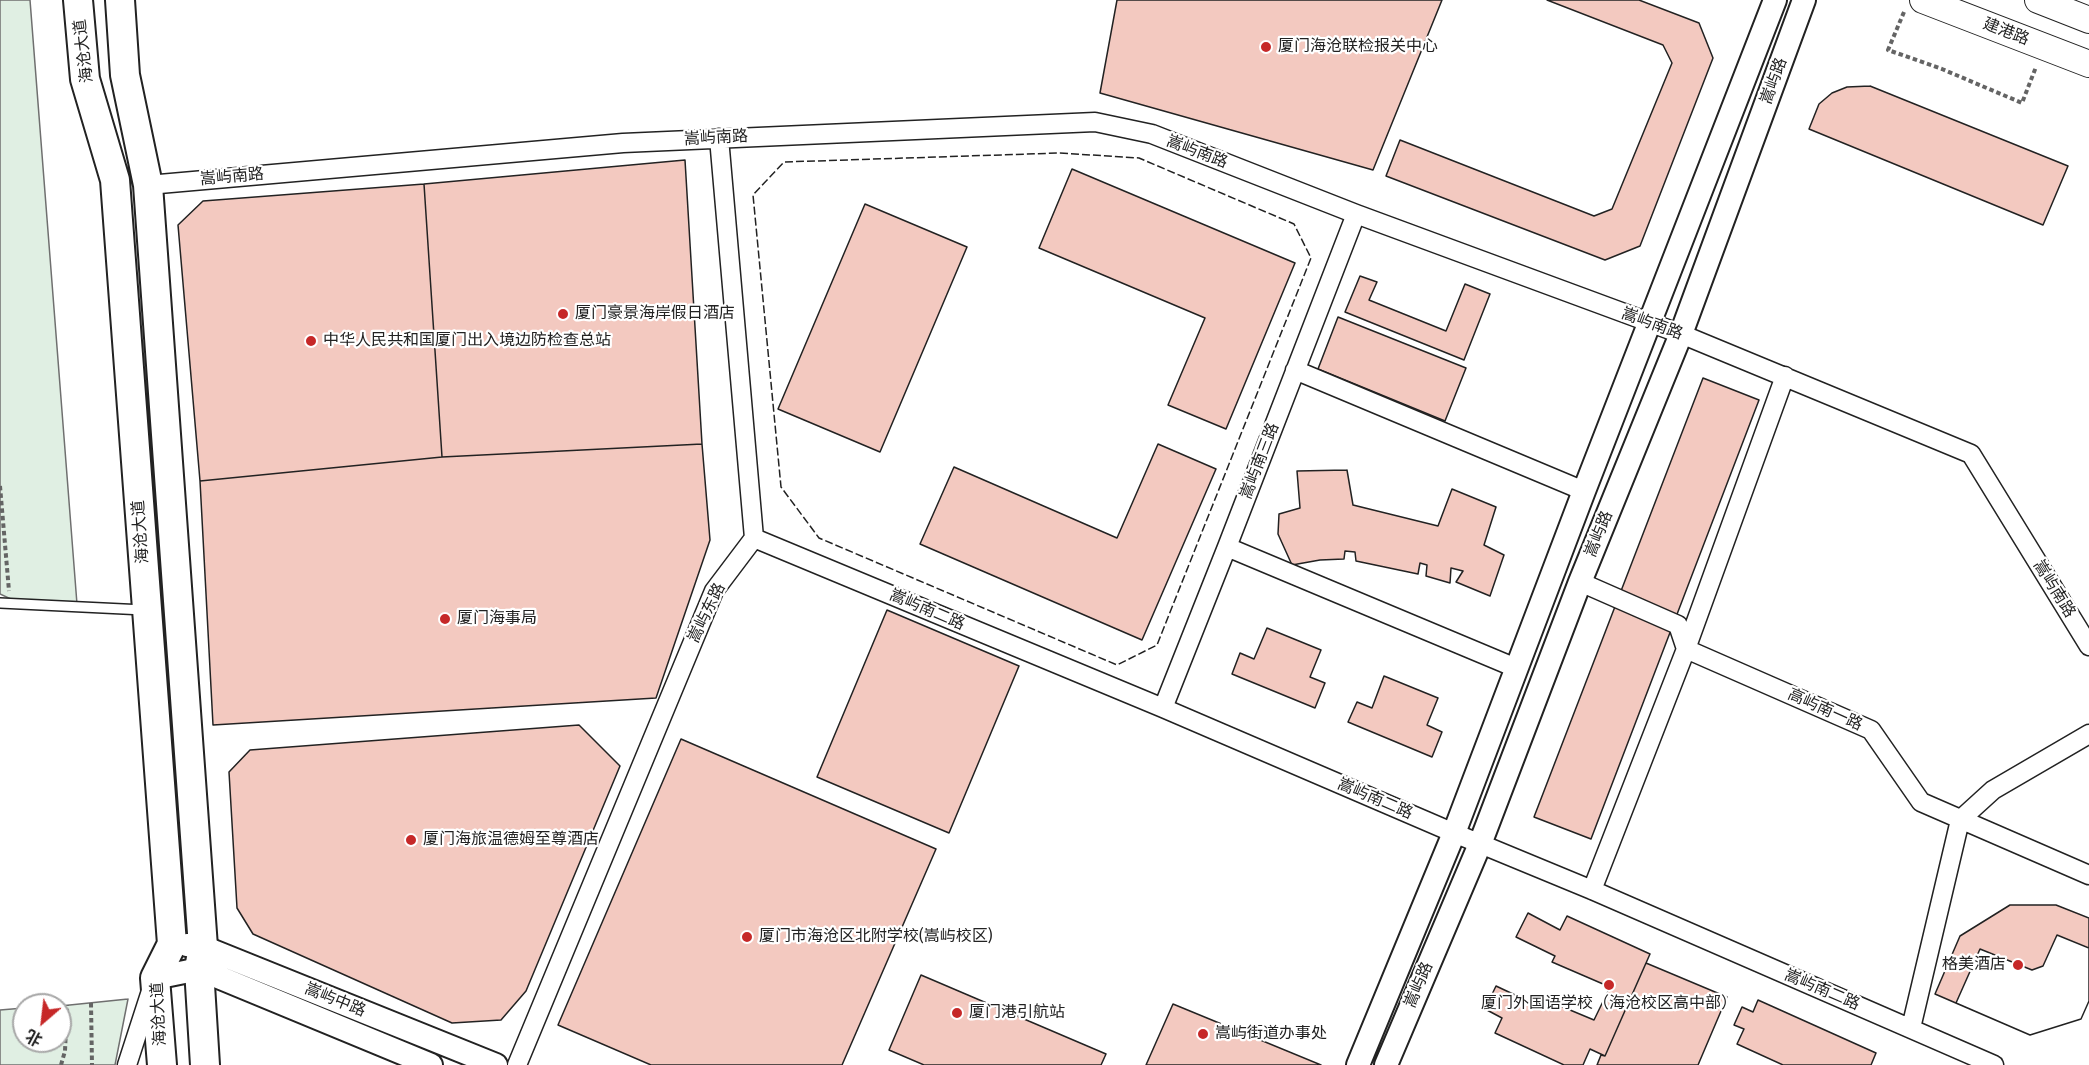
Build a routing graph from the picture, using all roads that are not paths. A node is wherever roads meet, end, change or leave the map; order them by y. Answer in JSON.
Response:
{"nodes":[{"id":1,"x":78,"y":0,"type":"edge"},
{"id":2,"x":120,"y":0,"type":"edge"},
{"id":3,"x":1775,"y":0,"type":"edge"},
{"id":4,"x":1803,"y":0,"type":"edge"},
{"id":5,"x":2038,"y":0,"type":"edge"},
{"id":6,"x":1914,"y":5,"type":"edge"},
{"id":7,"x":2089,"y":20,"type":"edge"},
{"id":8,"x":2089,"y":64,"type":"edge"},
{"id":9,"x":719,"y":138,"type":"junction"},
{"id":10,"x":148,"y":185,"type":"junction"},
{"id":11,"x":1356,"y":214,"type":"junction"},
{"id":12,"x":1651,"y":323,"type":"junction"},
{"id":13,"x":1681,"y":334,"type":"junction"},
{"id":14,"x":1295,"y":370,"type":"junction"},
{"id":15,"x":1785,"y":376,"type":"junction"},
{"id":16,"x":1584,"y":490,"type":"junction"},
{"id":17,"x":754,"y":538,"type":"junction"},
{"id":18,"x":1227,"y":547,"type":"junction"},
{"id":19,"x":1580,"y":582,"type":"junction"},
{"id":20,"x":5,"y":604,"type":"edge"},
{"id":21,"x":147,"y":611,"type":"junction"},
{"id":22,"x":2089,"y":645,"type":"edge"},
{"id":23,"x":1686,"y":649,"type":"junction"},
{"id":24,"x":1516,"y":668,"type":"junction"},
{"id":25,"x":1162,"y":708,"type":"junction"},
{"id":26,"x":2089,"y":735,"type":"edge"},
{"id":27,"x":1960,"y":820,"type":"junction"},
{"id":28,"x":1454,"y":833,"type":"junction"},
{"id":29,"x":1480,"y":844,"type":"junction"},
{"id":30,"x":2089,"y":875,"type":"edge"},
{"id":31,"x":1592,"y":890,"type":"junction"},
{"id":32,"x":172,"y":944,"type":"junction"},
{"id":33,"x":201,"y":958,"type":"junction"},
{"id":34,"x":156,"y":978,"type":"junction"},
{"id":35,"x":1911,"y":1028,"type":"junction"},
{"id":36,"x":127,"y":1065,"type":"edge"},
{"id":37,"x":162,"y":1065,"type":"edge"},
{"id":38,"x":205,"y":1065,"type":"edge"},
{"id":39,"x":431,"y":1065,"type":"edge"},
{"id":40,"x":496,"y":1065,"type":"edge"},
{"id":41,"x":517,"y":1065,"type":"edge"},
{"id":42,"x":1358,"y":1065,"type":"edge"},
{"id":43,"x":1386,"y":1065,"type":"edge"},
{"id":44,"x":1994,"y":1065,"type":"edge"}],
"edges":[{"from":1,"to":21,"type":"main road","name":"海沧大道"},
{"from":2,"to":10,"type":"main road","name":"海沧大道"},
{"from":3,"to":12,"type":"street","name":"嵩屿路"},
{"from":4,"to":13,"type":"street","name":"嵩屿路"},
{"from":5,"to":7,"type":"main road"},
{"from":6,"to":8,"type":"main road","name":"建港路"},
{"from":9,"to":10,"type":"street","name":"嵩屿南路"},
{"from":9,"to":11,"type":"street","name":"嵩屿南路"},
{"from":9,"to":17,"type":"street"},
{"from":10,"to":33,"type":"main road","name":"海沧大道"},
{"from":11,"to":12,"type":"street","name":"嵩屿南路"},
{"from":11,"to":14,"type":"street","name":"嵩屿南三路"},
{"from":12,"to":13,"type":"street","name":"嵩屿南路"},
{"from":12,"to":16,"type":"street","name":"嵩屿路"},
{"from":13,"to":15,"type":"street","name":"嵩屿南路"},
{"from":13,"to":19,"type":"street","name":"嵩屿路"},
{"from":14,"to":16,"type":"street"},
{"from":14,"to":18,"type":"street","name":"嵩屿南三路"},
{"from":15,"to":22,"type":"street","name":"嵩屿南路"},
{"from":15,"to":23,"type":"street"},
{"from":16,"to":24,"type":"street","name":"嵩屿路"},
{"from":17,"to":25,"type":"street","name":"嵩屿南二路"},
{"from":17,"to":41,"type":"street","name":"嵩屿东路"},
{"from":18,"to":24,"type":"street"},
{"from":18,"to":25,"type":"street","name":"嵩屿南三路"},
{"from":19,"to":23,"type":"street"},
{"from":19,"to":29,"type":"street","name":"嵩屿路"},
{"from":20,"to":21,"type":"lane"},
{"from":21,"to":32,"type":"main road","name":"海沧大道"},
{"from":23,"to":27,"type":"street","name":"高屿南一路"},
{"from":23,"to":31,"type":"street"},
{"from":24,"to":28,"type":"street","name":"嵩屿路"},
{"from":25,"to":28,"type":"street","name":"嵩屿南二路"},
{"from":26,"to":27,"type":"street"},
{"from":27,"to":30,"type":"street","name":"高屿南一路"},
{"from":27,"to":35,"type":"street"},
{"from":28,"to":29,"type":"street","name":"嵩屿南二路"},
{"from":28,"to":42,"type":"street","name":"嵩屿路"},
{"from":29,"to":31,"type":"street","name":"嵩屿南二路"},
{"from":29,"to":43,"type":"street","name":"嵩屿路"},
{"from":31,"to":35,"type":"street","name":"嵩屿南二路"},
{"from":32,"to":33,"type":"street","name":"嵩屿中路"},
{"from":32,"to":34,"type":"main road","name":"海沧大道"},
{"from":33,"to":34,"type":"street"},
{"from":33,"to":38,"type":"main road","name":"海沧大道"},
{"from":33,"to":39,"type":"street","name":"嵩屿中路"},
{"from":33,"to":40,"type":"street","name":"嵩屿中路"},
{"from":34,"to":36,"type":"street"},
{"from":34,"to":37,"type":"main road","name":"海沧大道"},
{"from":35,"to":44,"type":"street","name":"嵩屿南二路"}]}
